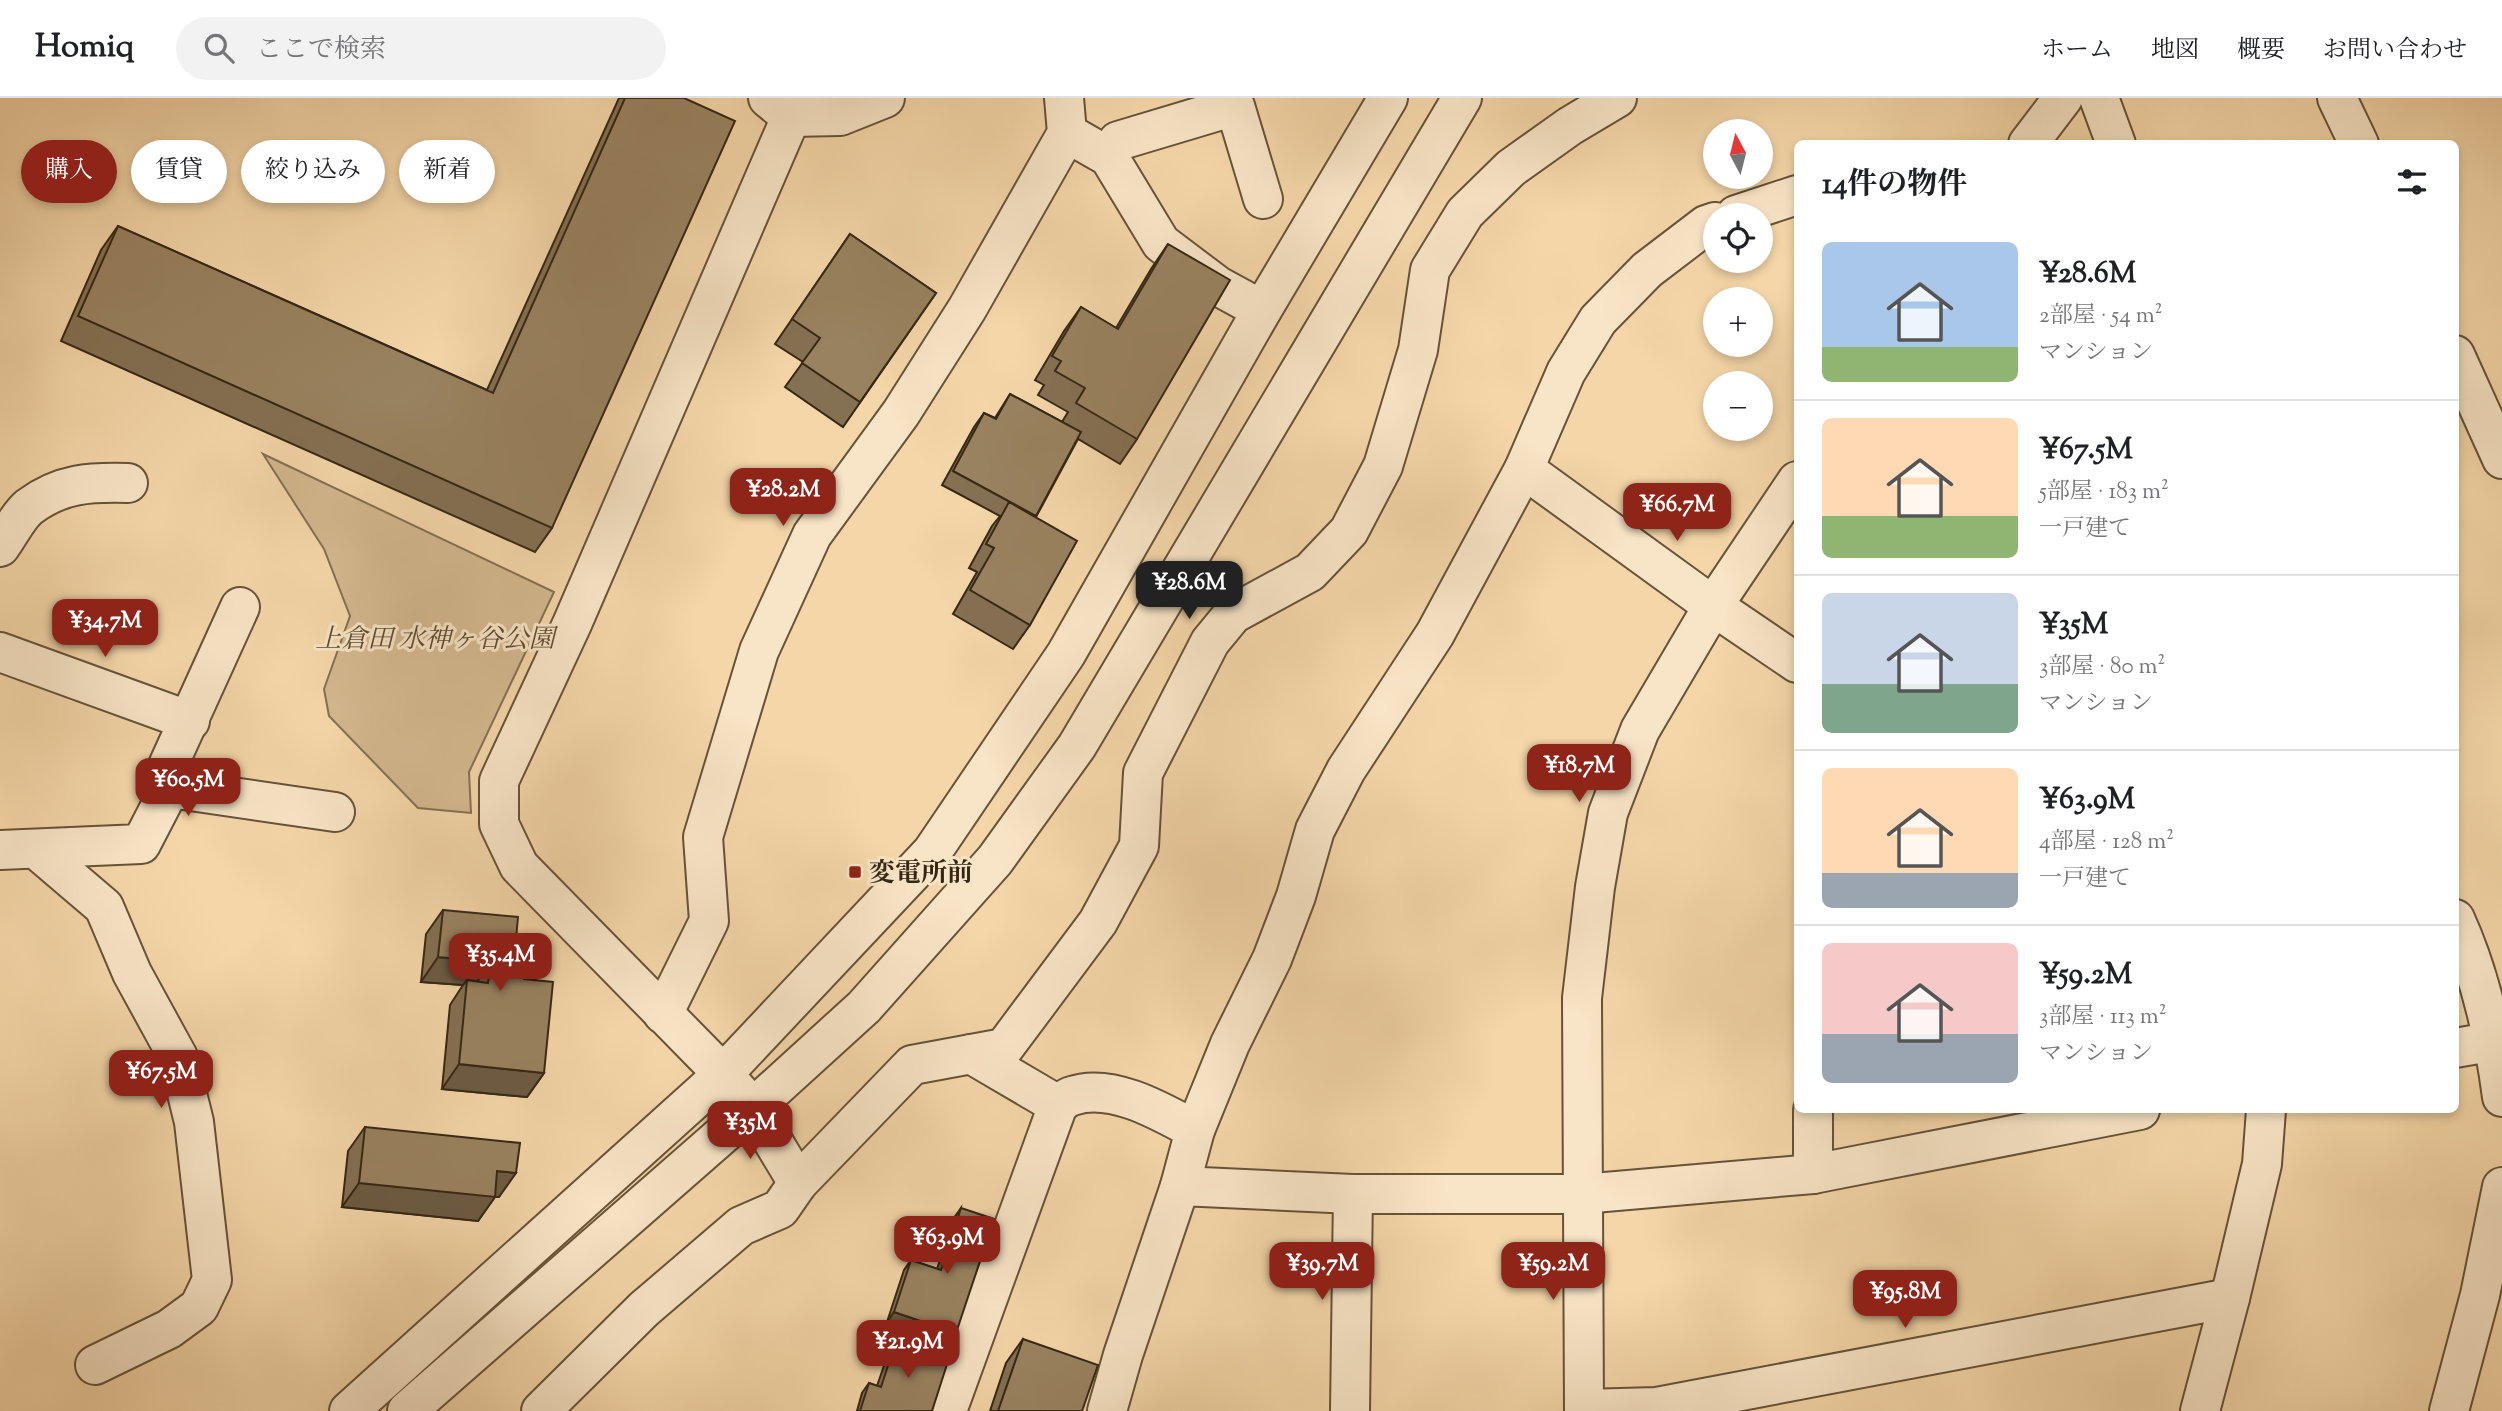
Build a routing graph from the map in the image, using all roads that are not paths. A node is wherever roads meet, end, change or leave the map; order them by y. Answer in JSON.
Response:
{"nodes":[{"id":1,"x":885,"y":98,"type":"edge"},
{"id":2,"x":1388,"y":98,"type":"edge"},
{"id":3,"x":1462,"y":98,"type":"edge"},
{"id":4,"x":1617,"y":98,"type":"edge"},
{"id":5,"x":2063,"y":98,"type":"edge"},
{"id":6,"x":2099,"y":98,"type":"edge"},
{"id":7,"x":2337,"y":98,"type":"edge"},
{"id":8,"x":780,"y":108,"type":"edge"},
{"id":9,"x":1065,"y":115,"type":"edge"},
{"id":10,"x":2031,"y":140,"type":"edge"},
{"id":11,"x":2115,"y":140,"type":"edge"},
{"id":12,"x":2357,"y":140,"type":"edge"},
{"id":13,"x":1109,"y":157,"type":"junction"},
{"id":14,"x":1794,"y":196,"type":"edge"},
{"id":15,"x":1263,"y":199,"type":"dead end"},
{"id":16,"x":1773,"y":203,"type":"edge"},
{"id":17,"x":1703,"y":227,"type":"edge"},
{"id":18,"x":1262,"y":310,"type":"junction"},
{"id":19,"x":2459,"y":371,"type":"edge"},
{"id":20,"x":2502,"y":459,"type":"edge"},
{"id":21,"x":1524,"y":470,"type":"junction"},
{"id":22,"x":128,"y":483,"type":"dead end"},
{"id":23,"x":1794,"y":485,"type":"edge"},
{"id":24,"x":0,"y":547,"type":"edge"},
{"id":25,"x":1713,"y":606,"type":"junction"},
{"id":26,"x":240,"y":607,"type":"dead end"},
{"id":27,"x":0,"y":652,"type":"edge"},
{"id":28,"x":1794,"y":661,"type":"edge"},
{"id":29,"x":190,"y":721,"type":"junction"},
{"id":30,"x":170,"y":788,"type":"junction"},
{"id":31,"x":335,"y":812,"type":"dead end"},
{"id":32,"x":18,"y":850,"type":"edge"},
{"id":33,"x":2459,"y":928,"type":"edge"},
{"id":34,"x":663,"y":1014,"type":"junction"},
{"id":35,"x":2498,"y":1040,"type":"edge"},
{"id":36,"x":2459,"y":1047,"type":"edge"},
{"id":37,"x":971,"y":1054,"type":"junction"},
{"id":38,"x":723,"y":1074,"type":"junction"},
{"id":39,"x":2502,"y":1097,"type":"edge"},
{"id":40,"x":1058,"y":1105,"type":"junction"},
{"id":41,"x":753,"y":1108,"type":"junction"},
{"id":42,"x":1813,"y":1113,"type":"edge"},
{"id":43,"x":2125,"y":1113,"type":"edge"},
{"id":44,"x":2266,"y":1113,"type":"edge"},
{"id":45,"x":1195,"y":1130,"type":"junction"},
{"id":46,"x":1813,"y":1174,"type":"junction"},
{"id":47,"x":798,"y":1183,"type":"junction"},
{"id":48,"x":1180,"y":1186,"type":"junction"},
{"id":49,"x":2502,"y":1187,"type":"edge"},
{"id":50,"x":1353,"y":1194,"type":"junction"},
{"id":51,"x":1582,"y":1194,"type":"junction"},
{"id":52,"x":2230,"y":1298,"type":"junction"},
{"id":53,"x":95,"y":1365,"type":"dead end"},
{"id":54,"x":1584,"y":1410,"type":"edge"},
{"id":55,"x":349,"y":1411,"type":"edge"},
{"id":56,"x":407,"y":1411,"type":"edge"},
{"id":57,"x":541,"y":1411,"type":"edge"},
{"id":58,"x":947,"y":1411,"type":"edge"},
{"id":59,"x":1107,"y":1411,"type":"edge"},
{"id":60,"x":1350,"y":1411,"type":"edge"},
{"id":61,"x":2200,"y":1411,"type":"edge"},
{"id":62,"x":2449,"y":1411,"type":"edge"}],
"edges":[{"from":1,"to":8,"type":"street"},
{"from":2,"to":18,"type":"street"},
{"from":3,"to":41,"type":"street"},
{"from":4,"to":37,"type":"street"},
{"from":5,"to":10,"type":"street"},
{"from":6,"to":11,"type":"street"},
{"from":7,"to":12,"type":"street"},
{"from":8,"to":34,"type":"street"},
{"from":9,"to":13,"type":"street"},
{"from":9,"to":34,"type":"street"},
{"from":13,"to":15,"type":"street"},
{"from":13,"to":18,"type":"street"},
{"from":14,"to":16,"type":"street"},
{"from":17,"to":21,"type":"street"},
{"from":18,"to":38,"type":"street"},
{"from":19,"to":20,"type":"street"},
{"from":21,"to":25,"type":"street"},
{"from":21,"to":45,"type":"street"},
{"from":22,"to":24,"type":"street"},
{"from":23,"to":25,"type":"street"},
{"from":25,"to":28,"type":"street"},
{"from":25,"to":51,"type":"street"},
{"from":26,"to":29,"type":"street"},
{"from":27,"to":29,"type":"street"},
{"from":29,"to":30,"type":"street"},
{"from":30,"to":31,"type":"street"},
{"from":30,"to":32,"type":"street"},
{"from":32,"to":53,"type":"street"},
{"from":33,"to":35,"type":"street"},
{"from":34,"to":38,"type":"street"},
{"from":35,"to":36,"type":"street"},
{"from":35,"to":39,"type":"street"},
{"from":37,"to":40,"type":"street"},
{"from":37,"to":47,"type":"street"},
{"from":38,"to":41,"type":"street"},
{"from":38,"to":55,"type":"street"},
{"from":40,"to":45,"type":"street"},
{"from":40,"to":58,"type":"street"},
{"from":41,"to":47,"type":"street"},
{"from":41,"to":56,"type":"street"},
{"from":42,"to":46,"type":"street"},
{"from":43,"to":46,"type":"street"},
{"from":44,"to":52,"type":"street"},
{"from":45,"to":48,"type":"street"},
{"from":46,"to":51,"type":"street"},
{"from":47,"to":57,"type":"street"},
{"from":48,"to":50,"type":"street"},
{"from":48,"to":59,"type":"street"},
{"from":49,"to":62,"type":"street"},
{"from":50,"to":51,"type":"street"},
{"from":50,"to":60,"type":"street"},
{"from":51,"to":54,"type":"street"},
{"from":52,"to":54,"type":"street"},
{"from":52,"to":61,"type":"street"}]}
